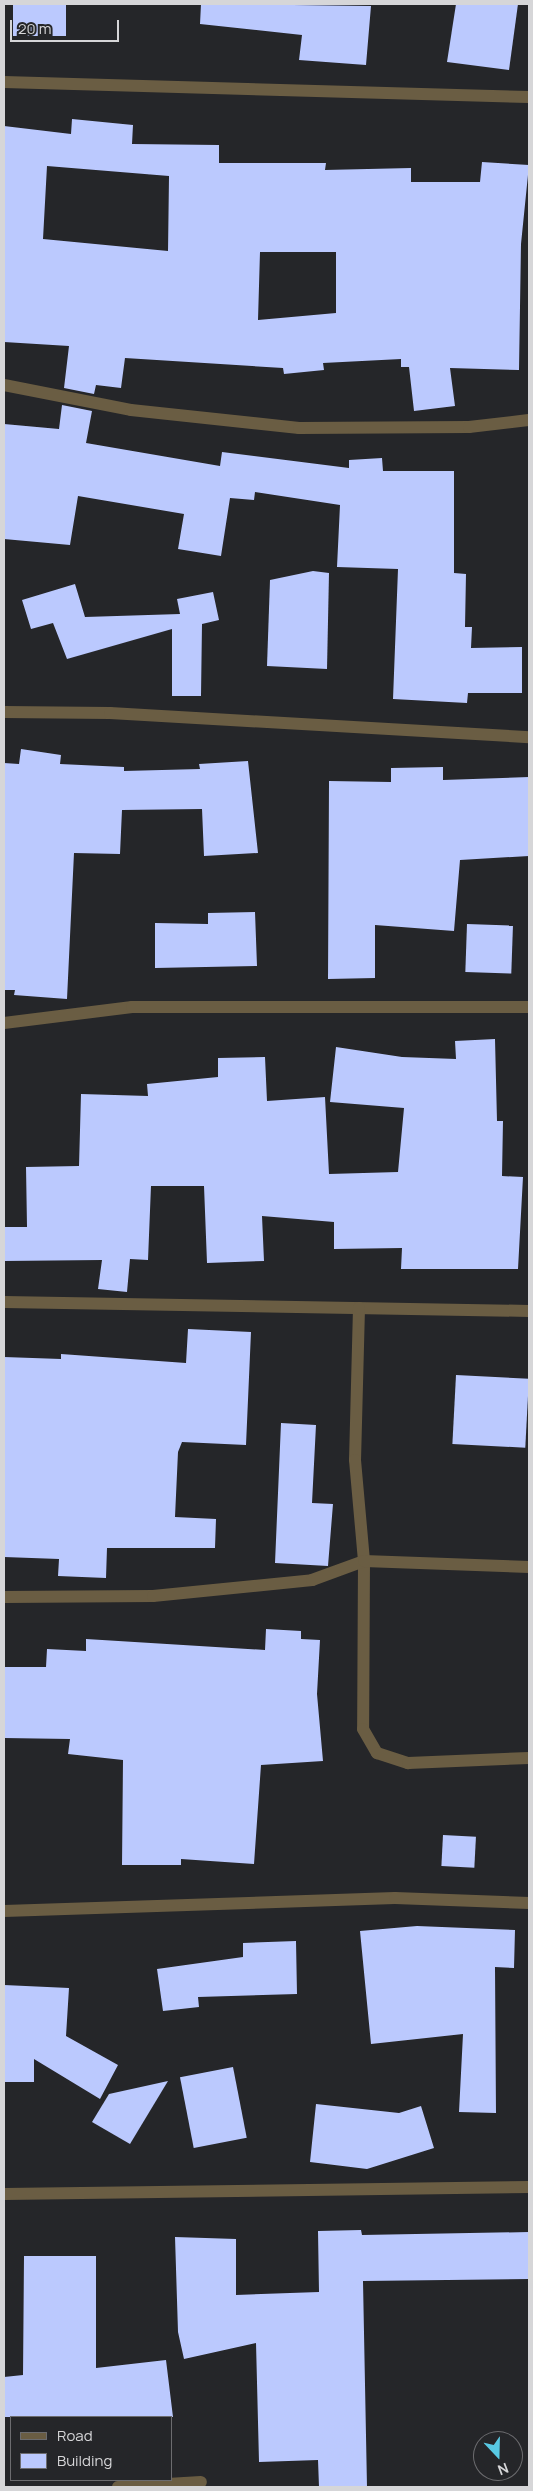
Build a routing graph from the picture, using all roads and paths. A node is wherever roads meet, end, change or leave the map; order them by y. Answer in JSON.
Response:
{"nodes":[{"id":1,"x":4,"y":82,"type":"edge"},
{"id":2,"x":529,"y":97,"type":"edge"},
{"id":3,"x":4,"y":385,"type":"edge"},
{"id":4,"x":529,"y":420,"type":"edge"},
{"id":5,"x":4,"y":712,"type":"edge"},
{"id":6,"x":529,"y":737,"type":"edge"},
{"id":7,"x":529,"y":1007,"type":"edge"},
{"id":8,"x":4,"y":1024,"type":"edge"},
{"id":9,"x":4,"y":1302,"type":"edge"},
{"id":10,"x":359,"y":1308,"type":"junction"},
{"id":11,"x":529,"y":1310,"type":"edge"},
{"id":12,"x":364,"y":1561,"type":"junction"},
{"id":13,"x":529,"y":1567,"type":"edge"},
{"id":14,"x":4,"y":1596,"type":"edge"},
{"id":15,"x":529,"y":1758,"type":"edge"},
{"id":16,"x":529,"y":1903,"type":"edge"},
{"id":17,"x":4,"y":1911,"type":"edge"},
{"id":18,"x":529,"y":2187,"type":"edge"},
{"id":19,"x":4,"y":2194,"type":"edge"},
{"id":20,"x":201,"y":2482,"type":"dead end"},
{"id":21,"x":118,"y":2487,"type":"edge"}],
"edges":[{"from":1,"to":2,"type":"street"},
{"from":3,"to":4,"type":"street"},
{"from":5,"to":6,"type":"street"},
{"from":7,"to":8,"type":"street"},
{"from":9,"to":10,"type":"street"},
{"from":10,"to":11,"type":"street"},
{"from":10,"to":12,"type":"street"},
{"from":12,"to":13,"type":"street"},
{"from":12,"to":14,"type":"street"},
{"from":12,"to":15,"type":"street"},
{"from":16,"to":17,"type":"street"},
{"from":18,"to":19,"type":"street"},
{"from":20,"to":21,"type":"street"}]}
